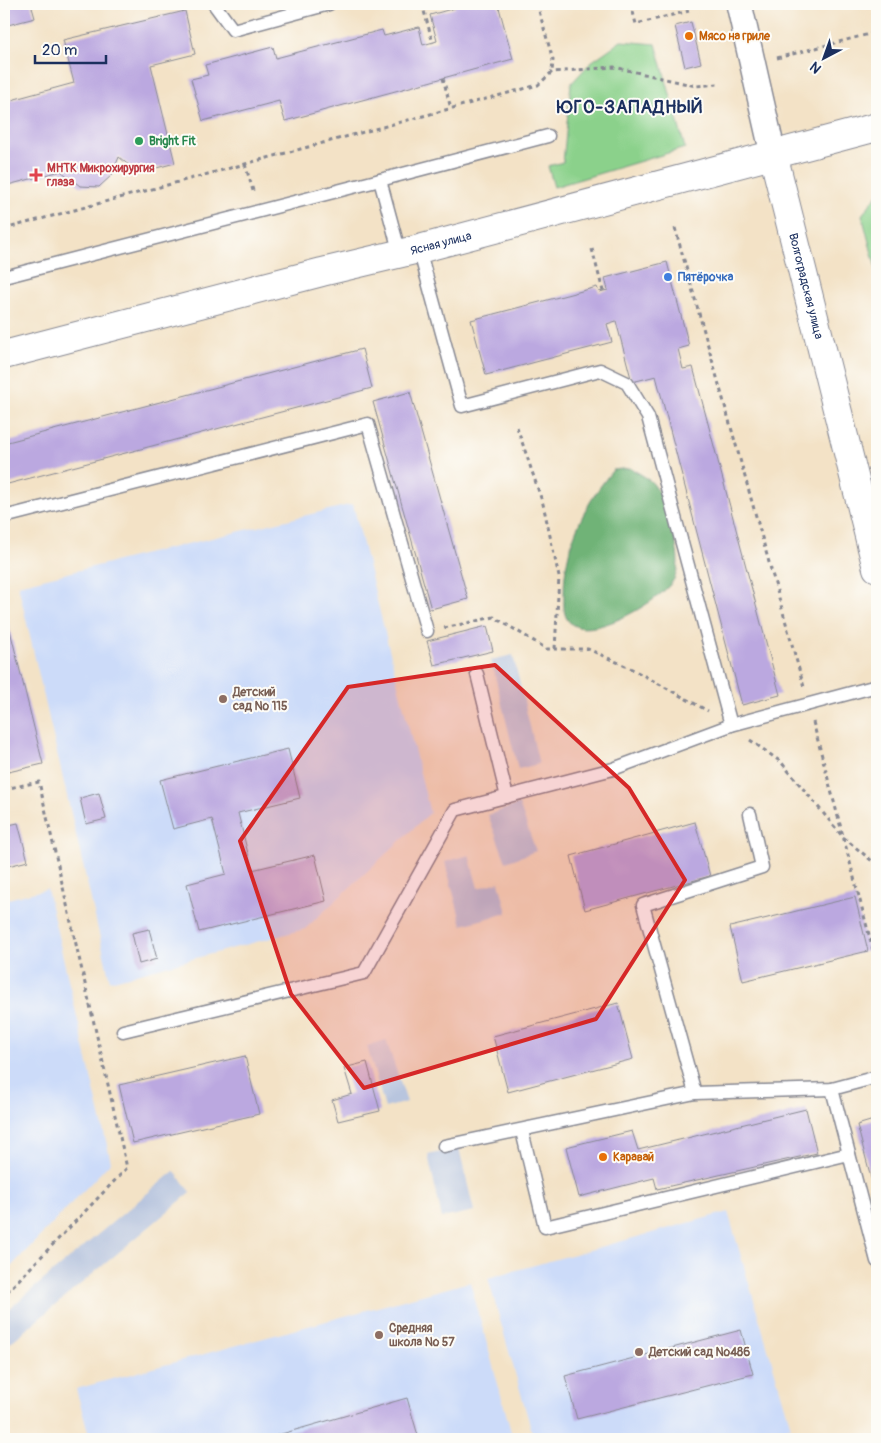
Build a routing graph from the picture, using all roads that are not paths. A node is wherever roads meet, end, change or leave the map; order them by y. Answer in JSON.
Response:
{"nodes":[{"id":1,"x":214,"y":4,"type":"edge"},
{"id":2,"x":329,"y":4,"type":"edge"},
{"id":3,"x":739,"y":4,"type":"edge"},
{"id":4,"x":877,"y":127,"type":"edge"},
{"id":5,"x":548,"y":136,"type":"dead end"},
{"id":6,"x":773,"y":154,"type":"junction"},
{"id":7,"x":380,"y":180,"type":"junction"},
{"id":8,"x":409,"y":251,"type":"junction"},
{"id":9,"x":4,"y":277,"type":"edge"},
{"id":10,"x":4,"y":355,"type":"edge"},
{"id":11,"x":4,"y":517,"type":"edge"},
{"id":12,"x":876,"y":560,"type":"edge"},
{"id":13,"x":427,"y":631,"type":"road end"},
{"id":14,"x":477,"y":674,"type":"dead end"},
{"id":15,"x":877,"y":686,"type":"edge"},
{"id":16,"x":731,"y":725,"type":"junction"},
{"id":17,"x":507,"y":797,"type":"junction"},
{"id":18,"x":750,"y":814,"type":"dead end"},
{"id":19,"x":123,"y":1031,"type":"dead end"},
{"id":20,"x":877,"y":1077,"type":"edge"},
{"id":21,"x":832,"y":1089,"type":"junction"},
{"id":22,"x":695,"y":1093,"type":"junction"},
{"id":23,"x":522,"y":1131,"type":"junction"},
{"id":24,"x":444,"y":1146,"type":"dead end"},
{"id":25,"x":848,"y":1154,"type":"junction"},
{"id":26,"x":877,"y":1261,"type":"edge"}],
"edges":[{"from":1,"to":2,"type":"lane"},
{"from":3,"to":6,"type":"street","name":"Волгоградская улица"},
{"from":4,"to":6,"type":"street","name":"Ясная улица"},
{"from":5,"to":7,"type":"lane"},
{"from":6,"to":8,"type":"street","name":"Ясная улица"},
{"from":6,"to":12,"type":"street","name":"Волгоградская улица"},
{"from":7,"to":8,"type":"lane"},
{"from":7,"to":9,"type":"lane"},
{"from":8,"to":10,"type":"street","name":"Ясная улица"},
{"from":8,"to":16,"type":"lane"},
{"from":11,"to":13,"type":"lane"},
{"from":14,"to":17,"type":"lane"},
{"from":15,"to":16,"type":"lane"},
{"from":16,"to":17,"type":"lane"},
{"from":17,"to":19,"type":"lane"},
{"from":18,"to":22,"type":"lane"},
{"from":20,"to":21,"type":"lane"},
{"from":21,"to":22,"type":"lane"},
{"from":21,"to":25,"type":"lane"},
{"from":22,"to":23,"type":"lane"},
{"from":23,"to":24,"type":"lane"},
{"from":23,"to":25,"type":"lane"},
{"from":25,"to":26,"type":"lane"}]}
